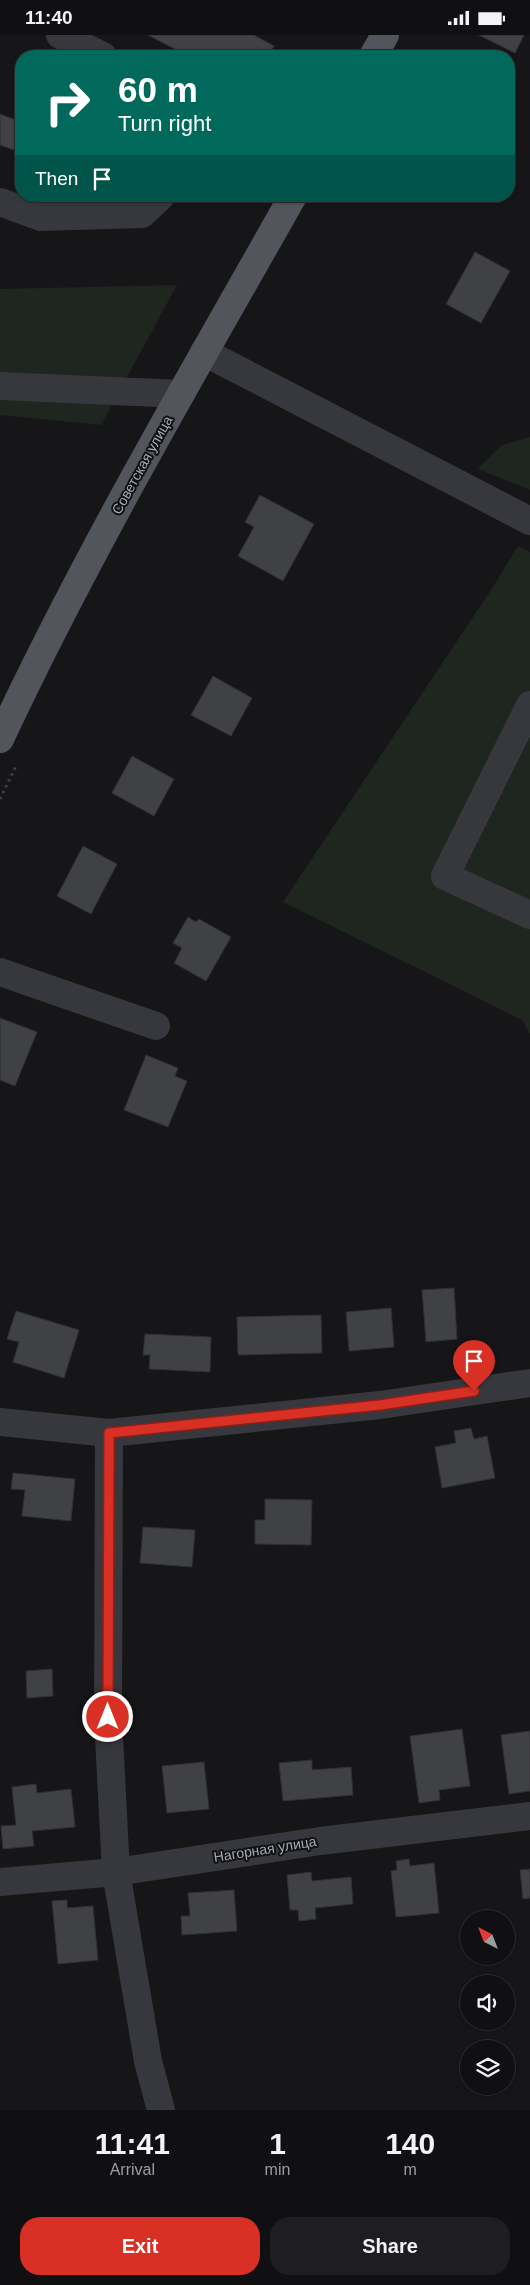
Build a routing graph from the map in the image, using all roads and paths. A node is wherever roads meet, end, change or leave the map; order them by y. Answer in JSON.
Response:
{"nodes":[{"id":1,"x":60,"y":35,"type":"edge"},
{"id":2,"x":91,"y":50,"type":"edge"},
{"id":3,"x":0,"y":202,"type":"edge"},
{"id":4,"x":155,"y":202,"type":"edge"},
{"id":5,"x":288,"y":202,"type":"edge"},
{"id":6,"x":204,"y":352,"type":"junction"},
{"id":7,"x":0,"y":386,"type":"edge"},
{"id":8,"x":181,"y":394,"type":"junction"},
{"id":9,"x":530,"y":521,"type":"edge"},
{"id":10,"x":530,"y":705,"type":"edge"},
{"id":11,"x":0,"y":739,"type":"edge"},
{"id":12,"x":530,"y":915,"type":"edge"},
{"id":13,"x":0,"y":972,"type":"edge"},
{"id":14,"x":156,"y":1026,"type":"dead end"},
{"id":15,"x":530,"y":1383,"type":"edge"},
{"id":16,"x":0,"y":1422,"type":"edge"},
{"id":17,"x":109,"y":1433,"type":"junction"},
{"id":18,"x":530,"y":1816,"type":"edge"},
{"id":19,"x":116,"y":1872,"type":"junction"},
{"id":20,"x":0,"y":1882,"type":"edge"},
{"id":21,"x":160,"y":2110,"type":"edge"}],
"edges":[{"from":1,"to":2,"type":"street"},
{"from":3,"to":4,"type":"street"},
{"from":5,"to":6,"type":"main road","name":"Советская улица"},
{"from":6,"to":8,"type":"main road","name":"Советская улица"},
{"from":6,"to":9,"type":"street"},
{"from":7,"to":8,"type":"street"},
{"from":8,"to":11,"type":"main road","name":"Советская улица"},
{"from":10,"to":12,"type":"street"},
{"from":13,"to":14,"type":"street"},
{"from":15,"to":17,"type":"street"},
{"from":16,"to":17,"type":"street"},
{"from":17,"to":19,"type":"street"},
{"from":18,"to":19,"type":"street","name":"Нагорная улица"},
{"from":19,"to":20,"type":"street","name":"Нагорная улица"},
{"from":19,"to":21,"type":"street"}]}
